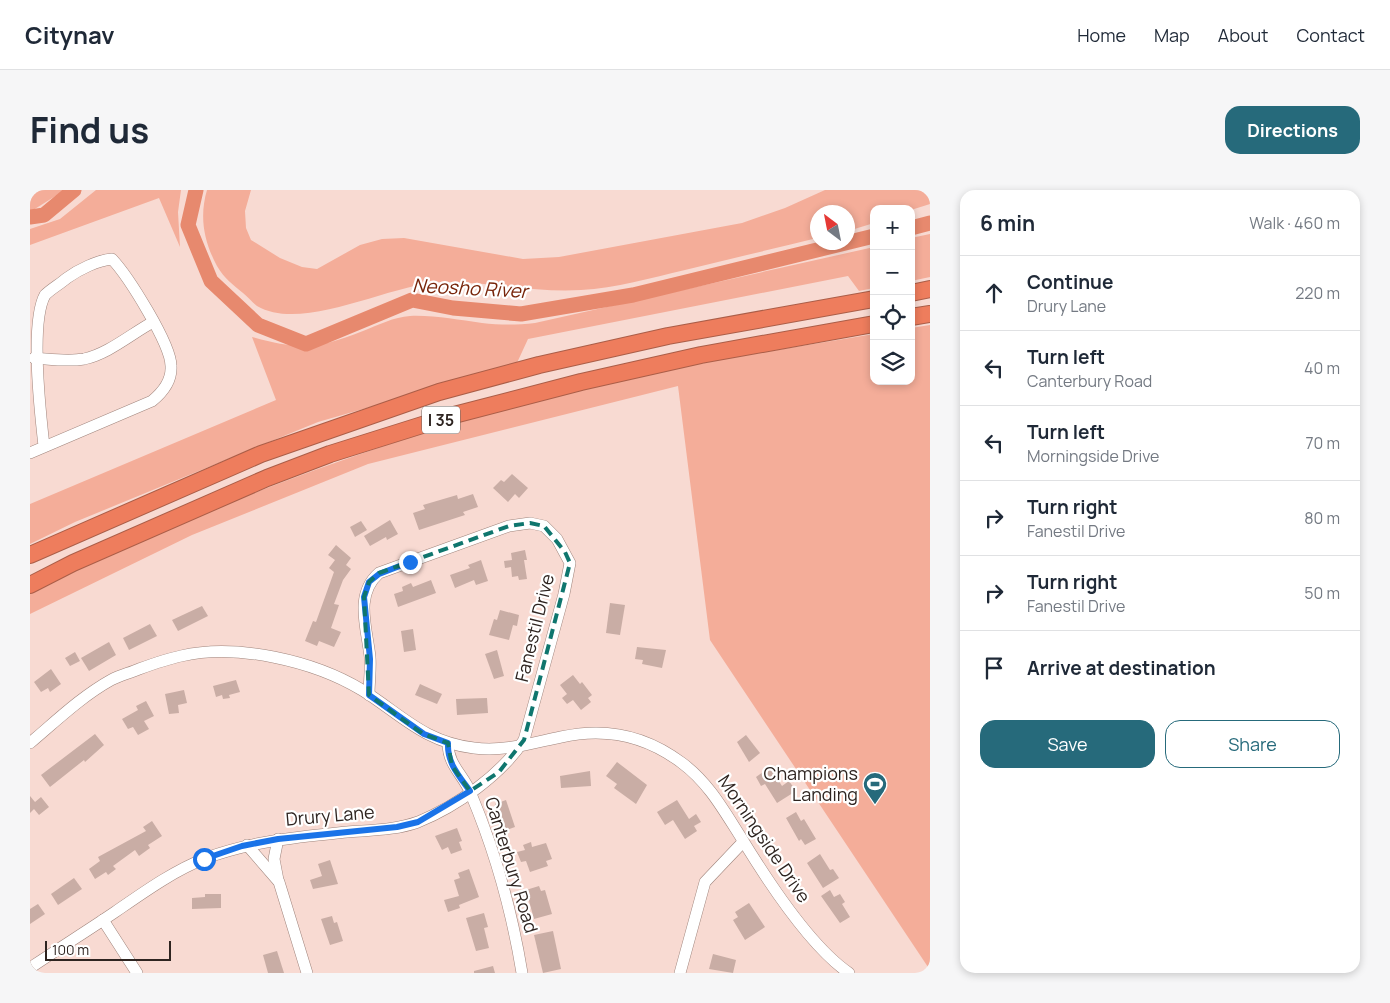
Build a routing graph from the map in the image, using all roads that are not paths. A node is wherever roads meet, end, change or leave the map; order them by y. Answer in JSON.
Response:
{"nodes":[{"id":1,"x":930,"y":289,"type":"edge"},
{"id":2,"x":915,"y":291,"type":"edge"},
{"id":3,"x":870,"y":300,"type":"edge"},
{"id":4,"x":930,"y":314,"type":"edge"},
{"id":5,"x":915,"y":316,"type":"edge"},
{"id":6,"x":152,"y":322,"type":"junction"},
{"id":7,"x":870,"y":325,"type":"edge"},
{"id":8,"x":34,"y":358,"type":"junction"},
{"id":9,"x":44,"y":446,"type":"junction"},
{"id":10,"x":30,"y":453,"type":"edge"},
{"id":11,"x":30,"y":555,"type":"edge"},
{"id":12,"x":30,"y":585,"type":"edge"},
{"id":13,"x":369,"y":695,"type":"junction"},
{"id":14,"x":30,"y":743,"type":"edge"},
{"id":15,"x":448,"y":743,"type":"junction"},
{"id":16,"x":520,"y":746,"type":"junction"},
{"id":17,"x":470,"y":791,"type":"junction"},
{"id":18,"x":278,"y":839,"type":"junction"},
{"id":19,"x":743,"y":842,"type":"junction"},
{"id":20,"x":247,"y":845,"type":"junction"},
{"id":21,"x":278,"y":882,"type":"junction"},
{"id":22,"x":103,"y":920,"type":"junction"},
{"id":23,"x":30,"y":968,"type":"edge"},
{"id":24,"x":137,"y":973,"type":"edge"},
{"id":25,"x":307,"y":973,"type":"edge"},
{"id":26,"x":522,"y":973,"type":"edge"},
{"id":27,"x":680,"y":973,"type":"edge"},
{"id":28,"x":849,"y":973,"type":"edge"}],
"edges":[{"from":1,"to":2,"type":"highway"},
{"from":3,"to":11,"type":"highway","number":"I 35"},
{"from":4,"to":5,"type":"highway"},
{"from":6,"to":8,"type":"street"},
{"from":6,"to":8,"type":"street"},
{"from":6,"to":9,"type":"street"},
{"from":7,"to":12,"type":"highway","number":"I 35"},
{"from":8,"to":9,"type":"street"},
{"from":9,"to":10,"type":"street"},
{"from":13,"to":14,"type":"street","name":"Morningside Drive"},
{"from":13,"to":15,"type":"street","name":"Morningside Drive"},
{"from":13,"to":16,"type":"street","name":"Fanestil Drive"},
{"from":15,"to":16,"type":"street","name":"Morningside Drive"},
{"from":15,"to":17,"type":"street","name":"Canterbury Road"},
{"from":16,"to":17,"type":"street","name":"Drury Lane"},
{"from":16,"to":19,"type":"street","name":"Morningside Drive"},
{"from":17,"to":18,"type":"street","name":"Drury Lane"},
{"from":17,"to":26,"type":"street","name":"Canterbury Road"},
{"from":18,"to":20,"type":"street","name":"Drury Lane"},
{"from":18,"to":21,"type":"street"},
{"from":19,"to":27,"type":"street"},
{"from":19,"to":28,"type":"street","name":"Morningside Drive"},
{"from":20,"to":21,"type":"street"},
{"from":20,"to":22,"type":"street","name":"Drury Lane"},
{"from":21,"to":25,"type":"street"},
{"from":22,"to":23,"type":"street","name":"Drury Lane"},
{"from":22,"to":24,"type":"street"}]}
